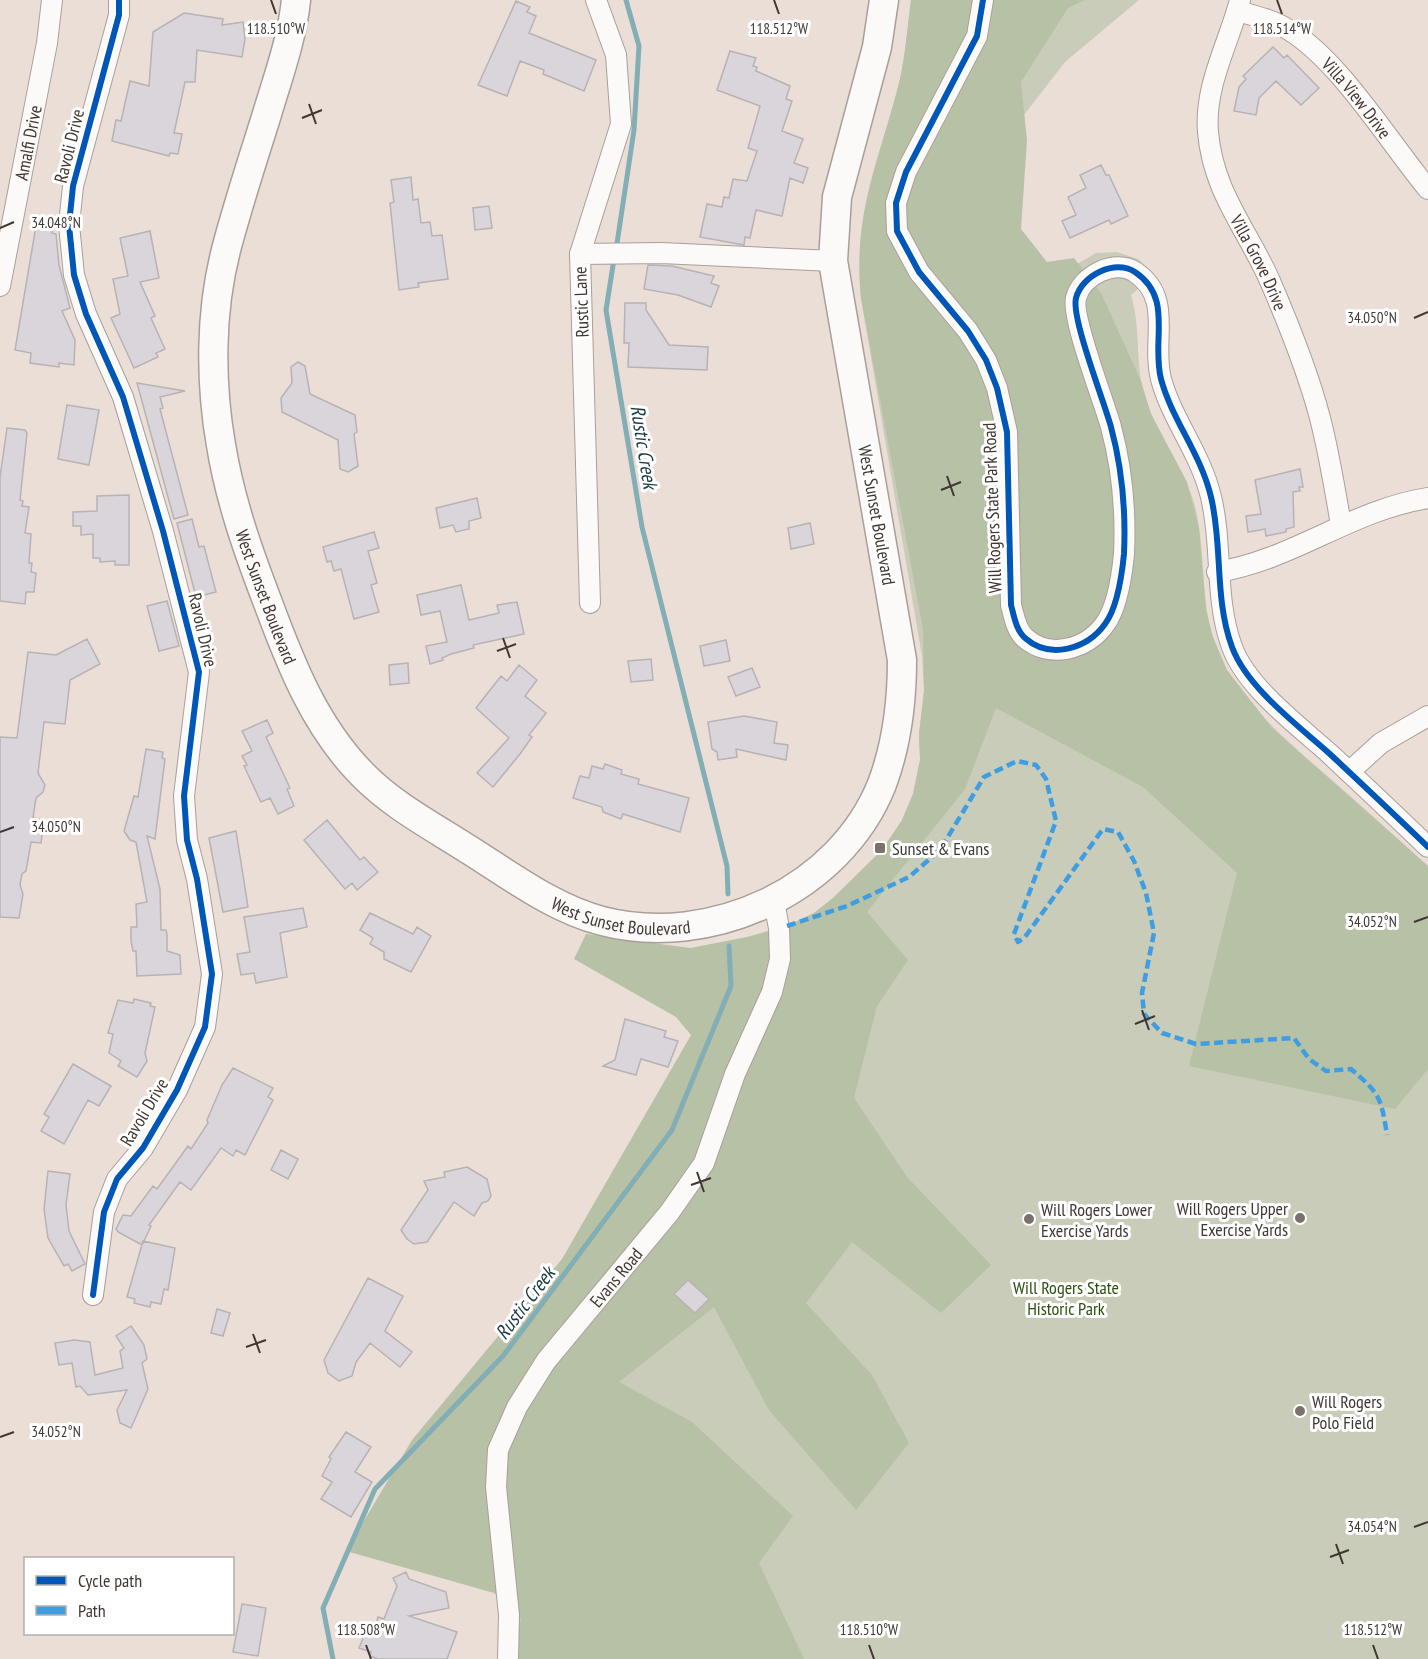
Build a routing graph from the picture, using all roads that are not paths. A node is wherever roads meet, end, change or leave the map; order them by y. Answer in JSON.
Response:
{"nodes":[{"id":1,"x":52,"y":0,"type":"edge"},
{"id":2,"x":119,"y":0,"type":"edge"},
{"id":3,"x":296,"y":0,"type":"edge"},
{"id":4,"x":596,"y":0,"type":"edge"},
{"id":5,"x":884,"y":0,"type":"edge"},
{"id":6,"x":983,"y":0,"type":"edge"},
{"id":7,"x":1239,"y":6,"type":"edge"},
{"id":8,"x":1428,"y":189,"type":"edge"},
{"id":9,"x":580,"y":254,"type":"junction"},
{"id":10,"x":833,"y":261,"type":"junction"},
{"id":11,"x":0,"y":286,"type":"edge"},
{"id":12,"x":1428,"y":498,"type":"edge"},
{"id":13,"x":1341,"y":525,"type":"junction"},
{"id":14,"x":1217,"y":572,"type":"junction"},
{"id":15,"x":590,"y":603,"type":"dead end"},
{"id":16,"x":1428,"y":716,"type":"edge"},
{"id":17,"x":1349,"y":772,"type":"junction"},
{"id":18,"x":1428,"y":847,"type":"edge"},
{"id":19,"x":774,"y":902,"type":"junction"},
{"id":20,"x":93,"y":1295,"type":"dead end"},
{"id":21,"x":508,"y":1659,"type":"edge"}],
"edges":[{"from":1,"to":11,"type":"street","name":"Amalfi Drive"},
{"from":2,"to":20,"type":"street","name":"Ravoli Drive"},
{"from":3,"to":19,"type":"main road","name":"West Sunset Boulevard"},
{"from":4,"to":9,"type":"street"},
{"from":5,"to":10,"type":"main road","name":"West Sunset Boulevard"},
{"from":6,"to":14,"type":"street","name":"Will Rogers State Park Road"},
{"from":7,"to":8,"type":"street","name":"Villa View Drive"},
{"from":7,"to":13,"type":"street","name":"Villa Grove Drive"},
{"from":9,"to":10,"type":"street","name":"Rustic Lane"},
{"from":9,"to":15,"type":"street","name":"Rustic Lane"},
{"from":10,"to":19,"type":"main road","name":"West Sunset Boulevard"},
{"from":12,"to":13,"type":"street"},
{"from":13,"to":14,"type":"street"},
{"from":14,"to":17,"type":"street","name":"Will Rogers State Park Road"},
{"from":16,"to":17,"type":"street"},
{"from":17,"to":18,"type":"street","name":"Will Rogers State Park Road"},
{"from":19,"to":21,"type":"street","name":"Evans Road"}]}
